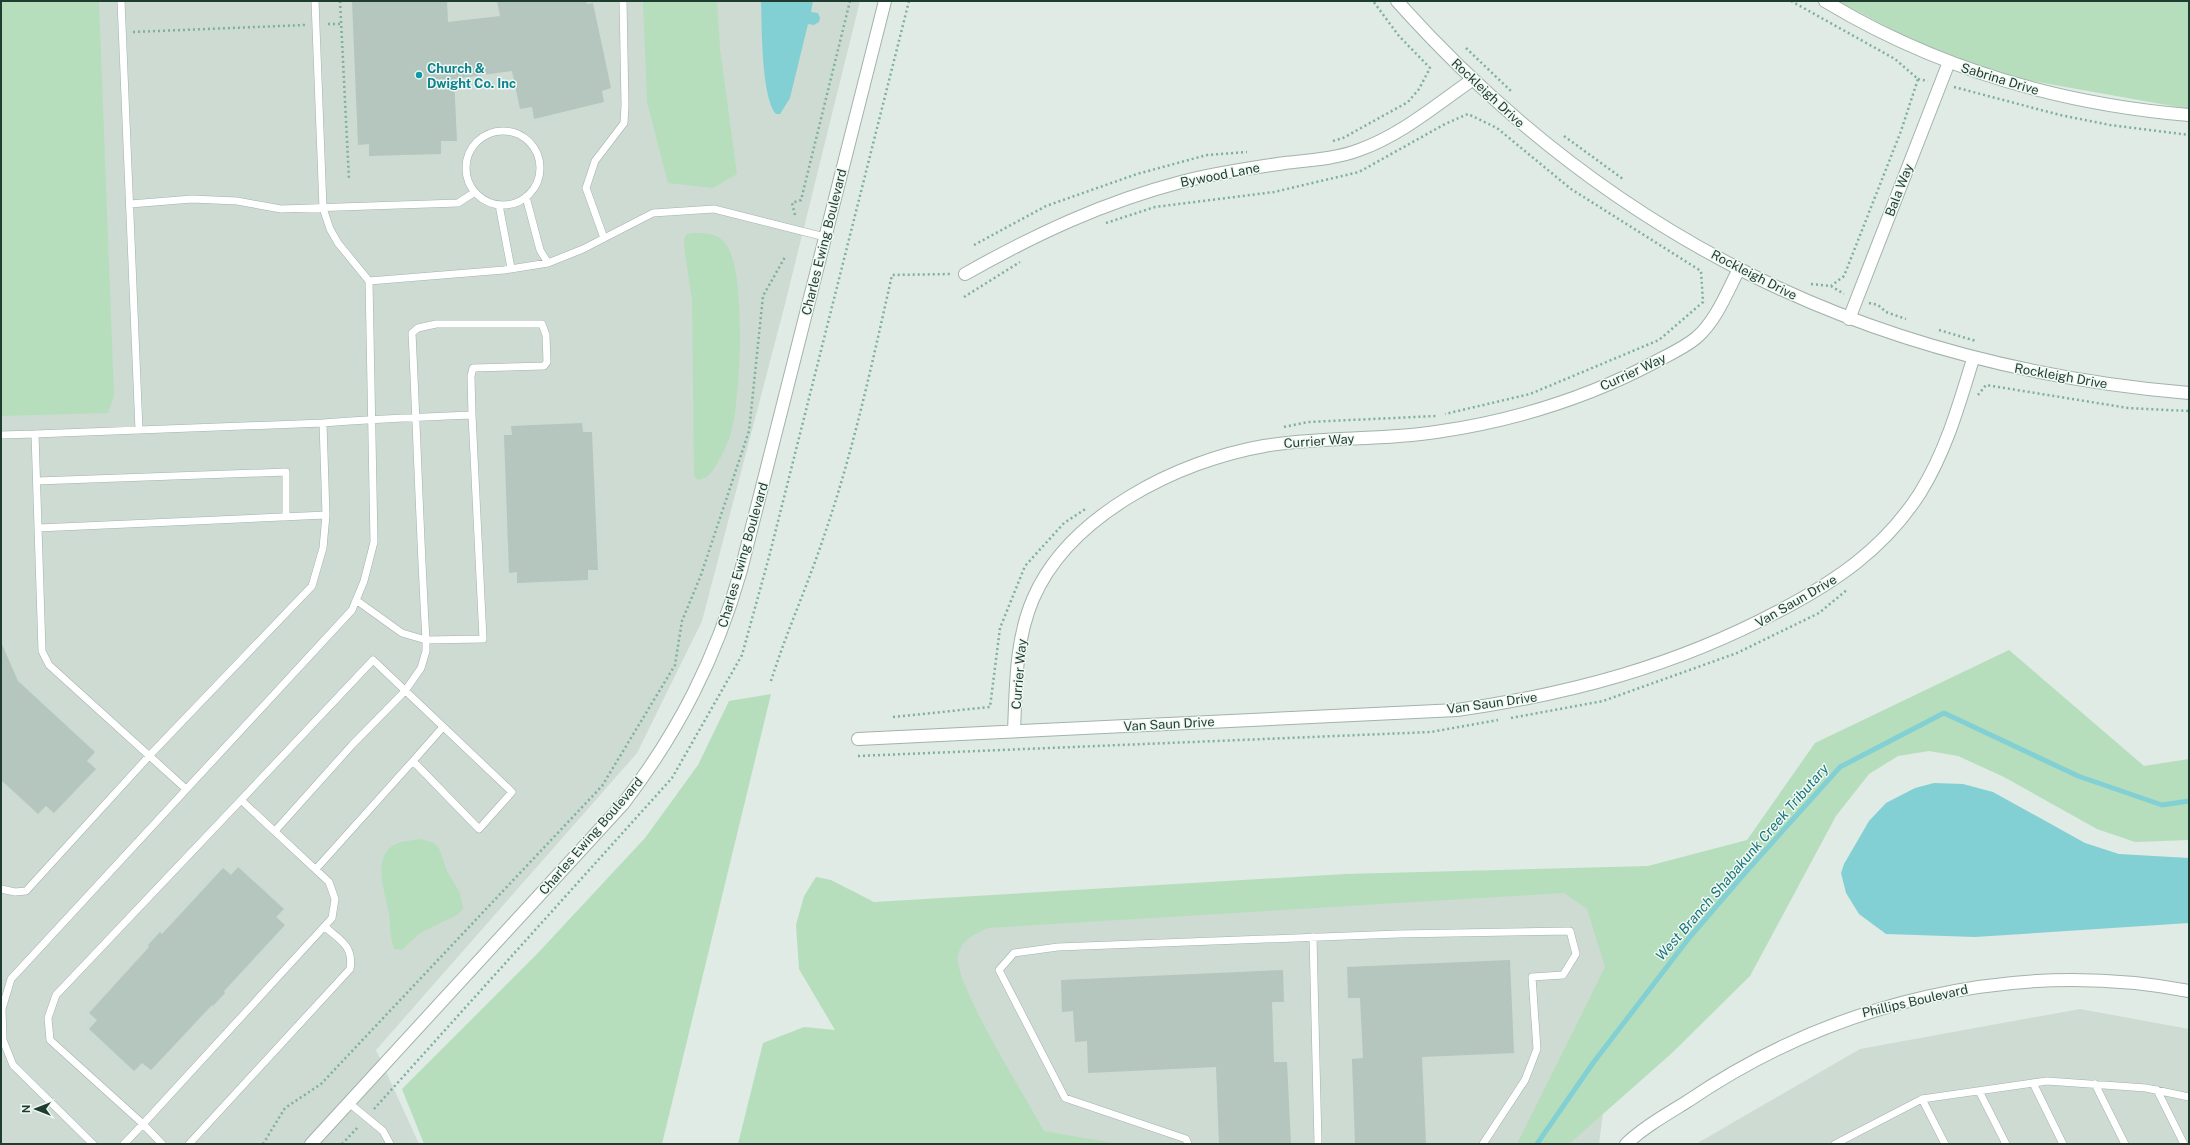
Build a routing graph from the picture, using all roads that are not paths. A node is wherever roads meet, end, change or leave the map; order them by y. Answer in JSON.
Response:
{"nodes":[{"id":1,"x":121,"y":1,"type":"edge"},
{"id":2,"x":315,"y":1,"type":"edge"},
{"id":3,"x":623,"y":1,"type":"edge"},
{"id":4,"x":885,"y":1,"type":"edge"},
{"id":5,"x":1397,"y":1,"type":"edge"},
{"id":6,"x":1825,"y":1,"type":"edge"},
{"id":7,"x":1949,"y":62,"type":"junction"},
{"id":8,"x":1472,"y":80,"type":"junction"},
{"id":9,"x":2189,"y":115,"type":"edge"},
{"id":10,"x":475,"y":192,"type":"junction"},
{"id":11,"x":526,"y":197,"type":"junction"},
{"id":12,"x":130,"y":204,"type":"junction"},
{"id":13,"x":499,"y":205,"type":"junction"},
{"id":14,"x":323,"y":208,"type":"junction"},
{"id":15,"x":825,"y":237,"type":"junction"},
{"id":16,"x":604,"y":238,"type":"junction"},
{"id":17,"x":548,"y":262,"type":"junction"},
{"id":18,"x":511,"y":268,"type":"junction"},
{"id":19,"x":1739,"y":269,"type":"junction"},
{"id":20,"x":965,"y":274,"type":"road end"},
{"id":21,"x":369,"y":281,"type":"junction"},
{"id":22,"x":1849,"y":319,"type":"junction"},
{"id":23,"x":1973,"y":358,"type":"junction"},
{"id":24,"x":2189,"y":393,"type":"edge"},
{"id":25,"x":472,"y":415,"type":"junction"},
{"id":26,"x":416,"y":417,"type":"junction"},
{"id":27,"x":371,"y":419,"type":"junction"},
{"id":28,"x":322,"y":423,"type":"junction"},
{"id":29,"x":139,"y":430,"type":"junction"},
{"id":30,"x":35,"y":434,"type":"junction"},
{"id":31,"x":1,"y":435,"type":"edge"},
{"id":32,"x":37,"y":481,"type":"junction"},
{"id":33,"x":326,"y":515,"type":"junction"},
{"id":34,"x":286,"y":517,"type":"junction"},
{"id":35,"x":38,"y":528,"type":"junction"},
{"id":36,"x":356,"y":600,"type":"junction"},
{"id":37,"x":426,"y":640,"type":"junction"},
{"id":38,"x":405,"y":691,"type":"junction"},
{"id":39,"x":443,"y":727,"type":"junction"},
{"id":40,"x":1014,"y":731,"type":"junction"},
{"id":41,"x":858,"y":739,"type":"dead end"},
{"id":42,"x":150,"y":755,"type":"junction"},
{"id":43,"x":413,"y":761,"type":"junction"},
{"id":44,"x":186,"y":789,"type":"junction"},
{"id":45,"x":241,"y":800,"type":"junction"},
{"id":46,"x":275,"y":831,"type":"junction"},
{"id":47,"x":316,"y":869,"type":"junction"},
{"id":48,"x":1,"y":889,"type":"edge"},
{"id":49,"x":324,"y":927,"type":"junction"},
{"id":50,"x":1313,"y":937,"type":"junction"},
{"id":51,"x":2189,"y":991,"type":"edge"},
{"id":52,"x":2033,"y":1083,"type":"junction"},
{"id":53,"x":2095,"y":1084,"type":"junction"},
{"id":54,"x":2157,"y":1090,"type":"junction"},
{"id":55,"x":1979,"y":1091,"type":"junction"},
{"id":56,"x":2189,"y":1097,"type":"edge"},
{"id":57,"x":1922,"y":1099,"type":"junction"},
{"id":58,"x":349,"y":1103,"type":"junction"},
{"id":59,"x":143,"y":1124,"type":"junction"},
{"id":60,"x":93,"y":1144,"type":"edge"},
{"id":61,"x":124,"y":1144,"type":"edge"},
{"id":62,"x":162,"y":1144,"type":"edge"},
{"id":63,"x":189,"y":1144,"type":"edge"},
{"id":64,"x":311,"y":1144,"type":"edge"},
{"id":65,"x":390,"y":1144,"type":"edge"},
{"id":66,"x":1188,"y":1144,"type":"edge"},
{"id":67,"x":1318,"y":1144,"type":"edge"},
{"id":68,"x":1483,"y":1144,"type":"edge"},
{"id":69,"x":1626,"y":1144,"type":"edge"},
{"id":70,"x":1835,"y":1144,"type":"edge"},
{"id":71,"x":1945,"y":1144,"type":"edge"},
{"id":72,"x":2006,"y":1144,"type":"edge"},
{"id":73,"x":2063,"y":1144,"type":"edge"},
{"id":74,"x":2125,"y":1144,"type":"edge"},
{"id":75,"x":2184,"y":1144,"type":"edge"}],
"edges":[{"from":1,"to":12,"type":"lane"},
{"from":2,"to":14,"type":"lane"},
{"from":3,"to":16,"type":"lane"},
{"from":4,"to":15,"type":"street","name":"Charles Ewing Boulevard"},
{"from":5,"to":8,"type":"street","name":"Rockleigh Drive"},
{"from":6,"to":7,"type":"street","name":"Sabrina Drive"},
{"from":7,"to":9,"type":"street","name":"Sabrina Drive"},
{"from":7,"to":22,"type":"street","name":"Bala Way"},
{"from":8,"to":19,"type":"street","name":"Rockleigh Drive"},
{"from":8,"to":20,"type":"street","name":"Bywood Lane"},
{"from":10,"to":11,"type":"lane"},
{"from":10,"to":13,"type":"lane"},
{"from":10,"to":14,"type":"lane"},
{"from":11,"to":13,"type":"lane"},
{"from":11,"to":17,"type":"lane"},
{"from":12,"to":14,"type":"lane"},
{"from":12,"to":29,"type":"lane"},
{"from":13,"to":18,"type":"lane"},
{"from":14,"to":21,"type":"lane"},
{"from":15,"to":16,"type":"lane"},
{"from":15,"to":58,"type":"street","name":"Charles Ewing Boulevard"},
{"from":16,"to":17,"type":"lane"},
{"from":17,"to":18,"type":"lane"},
{"from":18,"to":21,"type":"lane"},
{"from":19,"to":22,"type":"street","name":"Rockleigh Drive"},
{"from":19,"to":40,"type":"street","name":"Currier Way"},
{"from":21,"to":27,"type":"lane"},
{"from":22,"to":23,"type":"street","name":"Rockleigh Drive"},
{"from":23,"to":24,"type":"street","name":"Rockleigh Drive"},
{"from":23,"to":40,"type":"street","name":"Van Saun Drive"},
{"from":25,"to":26,"type":"lane"},
{"from":25,"to":26,"type":"lane"},
{"from":25,"to":37,"type":"lane"},
{"from":26,"to":27,"type":"lane"},
{"from":26,"to":37,"type":"lane"},
{"from":27,"to":28,"type":"lane"},
{"from":27,"to":36,"type":"lane"},
{"from":28,"to":29,"type":"lane"},
{"from":28,"to":33,"type":"lane"},
{"from":29,"to":30,"type":"lane"},
{"from":30,"to":31,"type":"lane"},
{"from":30,"to":32,"type":"lane"},
{"from":32,"to":34,"type":"lane"},
{"from":32,"to":35,"type":"lane"},
{"from":33,"to":34,"type":"lane"},
{"from":33,"to":42,"type":"lane"},
{"from":34,"to":35,"type":"lane"},
{"from":35,"to":42,"type":"lane"},
{"from":36,"to":37,"type":"lane"},
{"from":36,"to":44,"type":"lane"},
{"from":37,"to":38,"type":"lane"},
{"from":38,"to":39,"type":"lane"},
{"from":38,"to":45,"type":"lane"},
{"from":38,"to":46,"type":"lane"},
{"from":39,"to":43,"type":"lane"},
{"from":39,"to":43,"type":"lane"},
{"from":40,"to":41,"type":"street","name":"Van Saun Drive"},
{"from":42,"to":44,"type":"lane"},
{"from":42,"to":48,"type":"lane"},
{"from":43,"to":47,"type":"lane"},
{"from":44,"to":60,"type":"lane"},
{"from":45,"to":46,"type":"lane"},
{"from":45,"to":59,"type":"lane"},
{"from":46,"to":47,"type":"lane"},
{"from":47,"to":49,"type":"lane"},
{"from":49,"to":59,"type":"lane"},
{"from":49,"to":63,"type":"lane"},
{"from":50,"to":66,"type":"lane"},
{"from":50,"to":67,"type":"lane"},
{"from":50,"to":68,"type":"lane"},
{"from":51,"to":69,"type":"street","name":"Phillips Boulevard"},
{"from":52,"to":53,"type":"lane"},
{"from":52,"to":55,"type":"lane"},
{"from":52,"to":73,"type":"lane"},
{"from":53,"to":54,"type":"lane"},
{"from":53,"to":74,"type":"lane"},
{"from":54,"to":56,"type":"lane"},
{"from":54,"to":75,"type":"lane"},
{"from":55,"to":57,"type":"lane"},
{"from":55,"to":72,"type":"lane"},
{"from":57,"to":70,"type":"lane"},
{"from":57,"to":71,"type":"lane"},
{"from":58,"to":64,"type":"street","name":"Charles Ewing Boulevard"},
{"from":58,"to":65,"type":"lane"},
{"from":59,"to":61,"type":"lane"},
{"from":59,"to":62,"type":"lane"}]}
